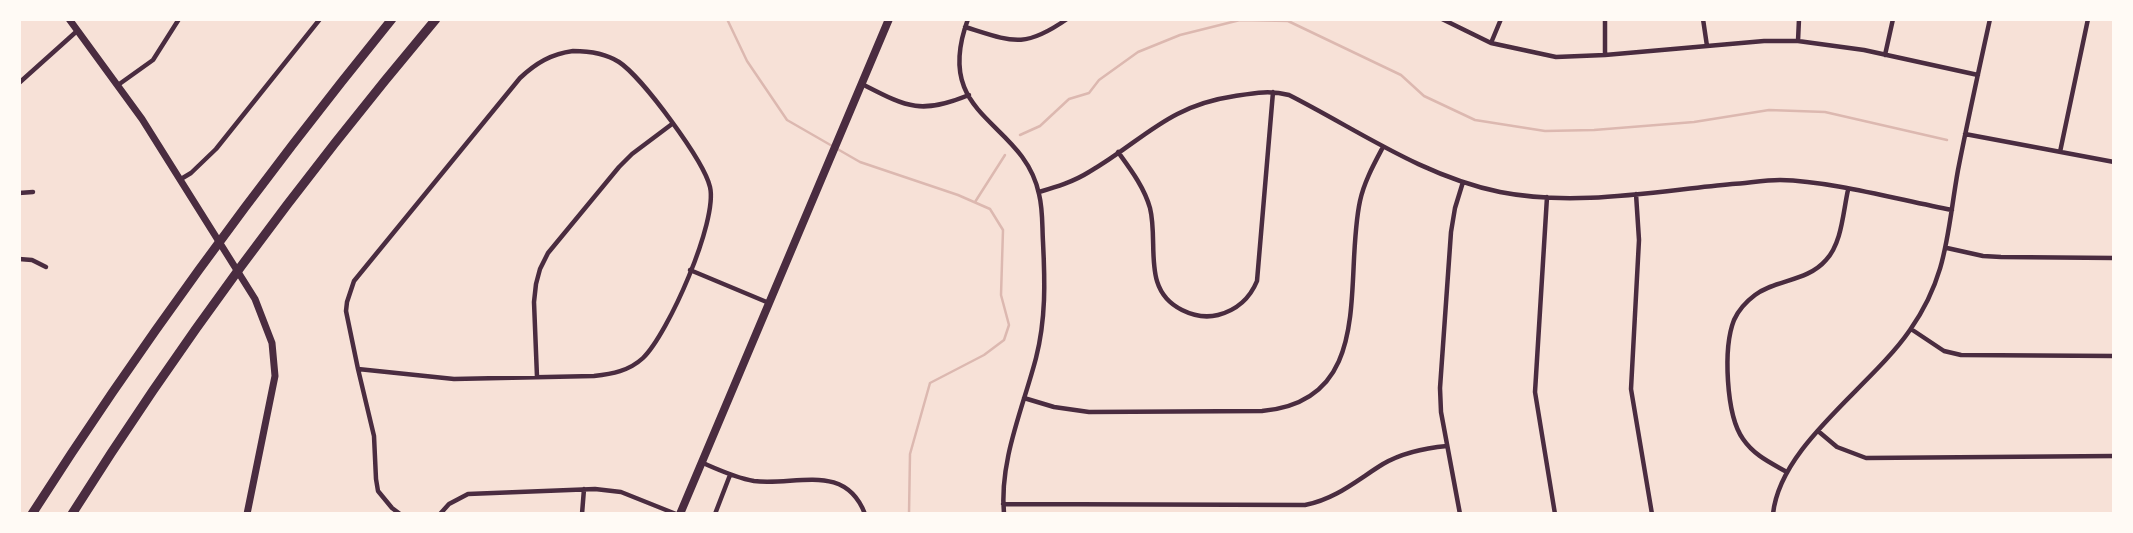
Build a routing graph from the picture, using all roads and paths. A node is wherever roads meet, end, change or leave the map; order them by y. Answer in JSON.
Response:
{"nodes":[{"id":1,"x":69,"y":19,"type":"edge"},
{"id":2,"x":179,"y":19,"type":"edge"},
{"id":3,"x":320,"y":19,"type":"edge"},
{"id":4,"x":392,"y":19,"type":"edge"},
{"id":5,"x":436,"y":19,"type":"edge"},
{"id":6,"x":889,"y":19,"type":"edge"},
{"id":7,"x":968,"y":19,"type":"edge"},
{"id":8,"x":1067,"y":19,"type":"edge"},
{"id":9,"x":1442,"y":19,"type":"edge"},
{"id":10,"x":1501,"y":19,"type":"edge"},
{"id":11,"x":1605,"y":19,"type":"edge"},
{"id":12,"x":1703,"y":19,"type":"edge"},
{"id":13,"x":1799,"y":19,"type":"edge"},
{"id":14,"x":1893,"y":19,"type":"edge"},
{"id":15,"x":1990,"y":19,"type":"edge"},
{"id":16,"x":2088,"y":19,"type":"edge"},
{"id":17,"x":965,"y":27,"type":"junction"},
{"id":18,"x":78,"y":30,"type":"junction"},
{"id":19,"x":1798,"y":41,"type":"junction"},
{"id":20,"x":1491,"y":43,"type":"junction"},
{"id":21,"x":1707,"y":46,"type":"junction"},
{"id":22,"x":1605,"y":55,"type":"junction"},
{"id":23,"x":1885,"y":55,"type":"junction"},
{"id":24,"x":1978,"y":75,"type":"junction"},
{"id":25,"x":19,"y":83,"type":"edge"},
{"id":26,"x":863,"y":84,"type":"junction"},
{"id":27,"x":118,"y":85,"type":"junction"},
{"id":28,"x":1273,"y":92,"type":"junction"},
{"id":29,"x":968,"y":95,"type":"junction"},
{"id":30,"x":672,"y":124,"type":"junction"},
{"id":31,"x":1965,"y":135,"type":"junction"},
{"id":32,"x":1384,"y":147,"type":"junction"},
{"id":33,"x":1118,"y":152,"type":"junction"},
{"id":34,"x":2060,"y":152,"type":"junction"},
{"id":35,"x":2114,"y":162,"type":"edge"},
{"id":36,"x":181,"y":179,"type":"junction"},
{"id":37,"x":1463,"y":182,"type":"junction"},
{"id":38,"x":1848,"y":190,"type":"junction"},
{"id":39,"x":33,"y":192,"type":"dead end"},
{"id":40,"x":1039,"y":192,"type":"junction"},
{"id":41,"x":19,"y":193,"type":"edge"},
{"id":42,"x":1636,"y":194,"type":"junction"},
{"id":43,"x":1547,"y":197,"type":"junction"},
{"id":44,"x":1952,"y":211,"type":"junction"},
{"id":45,"x":1947,"y":248,"type":"junction"},
{"id":46,"x":2114,"y":258,"type":"edge"},
{"id":47,"x":19,"y":259,"type":"edge"},
{"id":48,"x":46,"y":267,"type":"dead end"},
{"id":49,"x":690,"y":270,"type":"junction"},
{"id":50,"x":770,"y":303,"type":"junction"},
{"id":51,"x":1912,"y":329,"type":"junction"},
{"id":52,"x":2114,"y":356,"type":"edge"},
{"id":53,"x":358,"y":369,"type":"junction"},
{"id":54,"x":537,"y":377,"type":"junction"},
{"id":55,"x":1024,"y":398,"type":"junction"},
{"id":56,"x":1818,"y":431,"type":"junction"},
{"id":57,"x":1447,"y":446,"type":"junction"},
{"id":58,"x":2114,"y":456,"type":"edge"},
{"id":59,"x":702,"y":463,"type":"junction"},
{"id":60,"x":1785,"y":471,"type":"junction"},
{"id":61,"x":730,"y":475,"type":"junction"},
{"id":62,"x":584,"y":489,"type":"junction"},
{"id":63,"x":1003,"y":504,"type":"junction"},
{"id":64,"x":32,"y":514,"type":"edge"},
{"id":65,"x":72,"y":514,"type":"edge"},
{"id":66,"x":247,"y":514,"type":"edge"},
{"id":67,"x":400,"y":514,"type":"edge"},
{"id":68,"x":440,"y":514,"type":"edge"},
{"id":69,"x":582,"y":514,"type":"edge"},
{"id":70,"x":678,"y":514,"type":"edge"},
{"id":71,"x":715,"y":514,"type":"edge"},
{"id":72,"x":865,"y":514,"type":"edge"},
{"id":73,"x":1004,"y":514,"type":"edge"},
{"id":74,"x":1460,"y":514,"type":"edge"},
{"id":75,"x":1555,"y":514,"type":"edge"},
{"id":76,"x":1652,"y":514,"type":"edge"},
{"id":77,"x":1773,"y":514,"type":"edge"}],
"edges":[{"from":1,"to":18,"type":"main road"},
{"from":2,"to":27,"type":"street"},
{"from":3,"to":36,"type":"street"},
{"from":4,"to":64,"type":"highway"},
{"from":5,"to":65,"type":"highway"},
{"from":6,"to":26,"type":"main road"},
{"from":7,"to":17,"type":"street"},
{"from":8,"to":17,"type":"street"},
{"from":9,"to":20,"type":"street"},
{"from":10,"to":20,"type":"street"},
{"from":11,"to":22,"type":"street"},
{"from":12,"to":21,"type":"street"},
{"from":13,"to":19,"type":"street"},
{"from":14,"to":23,"type":"street"},
{"from":15,"to":24,"type":"street"},
{"from":16,"to":34,"type":"street"},
{"from":17,"to":29,"type":"street"},
{"from":18,"to":25,"type":"street"},
{"from":18,"to":27,"type":"main road"},
{"from":19,"to":21,"type":"street"},
{"from":19,"to":23,"type":"street"},
{"from":20,"to":22,"type":"street"},
{"from":21,"to":22,"type":"street"},
{"from":23,"to":24,"type":"street"},
{"from":24,"to":31,"type":"street"},
{"from":26,"to":29,"type":"street"},
{"from":26,"to":50,"type":"main road"},
{"from":27,"to":36,"type":"main road"},
{"from":28,"to":32,"type":"street"},
{"from":28,"to":33,"type":"street"},
{"from":28,"to":33,"type":"street"},
{"from":29,"to":40,"type":"street"},
{"from":30,"to":49,"type":"street"},
{"from":30,"to":53,"type":"street"},
{"from":30,"to":54,"type":"street"},
{"from":31,"to":34,"type":"street"},
{"from":31,"to":44,"type":"street"},
{"from":32,"to":37,"type":"street"},
{"from":32,"to":55,"type":"street"},
{"from":33,"to":40,"type":"street"},
{"from":34,"to":35,"type":"street"},
{"from":36,"to":66,"type":"main road"},
{"from":37,"to":43,"type":"street"},
{"from":37,"to":57,"type":"street"},
{"from":38,"to":42,"type":"street"},
{"from":38,"to":44,"type":"street"},
{"from":38,"to":60,"type":"street"},
{"from":39,"to":41,"type":"street"},
{"from":40,"to":55,"type":"street"},
{"from":42,"to":43,"type":"street"},
{"from":42,"to":76,"type":"street"},
{"from":43,"to":75,"type":"street"},
{"from":44,"to":45,"type":"street"},
{"from":45,"to":46,"type":"street"},
{"from":45,"to":51,"type":"street"},
{"from":47,"to":48,"type":"street"},
{"from":49,"to":50,"type":"street"},
{"from":49,"to":54,"type":"street"},
{"from":50,"to":59,"type":"main road"},
{"from":51,"to":52,"type":"street"},
{"from":51,"to":56,"type":"street"},
{"from":53,"to":54,"type":"street"},
{"from":53,"to":67,"type":"street"},
{"from":55,"to":63,"type":"street"},
{"from":56,"to":58,"type":"street"},
{"from":56,"to":60,"type":"street"},
{"from":57,"to":63,"type":"street"},
{"from":57,"to":74,"type":"street"},
{"from":59,"to":61,"type":"street"},
{"from":59,"to":70,"type":"main road"},
{"from":60,"to":77,"type":"street"},
{"from":61,"to":71,"type":"street"},
{"from":61,"to":72,"type":"street"},
{"from":62,"to":68,"type":"street"},
{"from":62,"to":69,"type":"street"},
{"from":62,"to":70,"type":"street"},
{"from":63,"to":73,"type":"street"}]}
